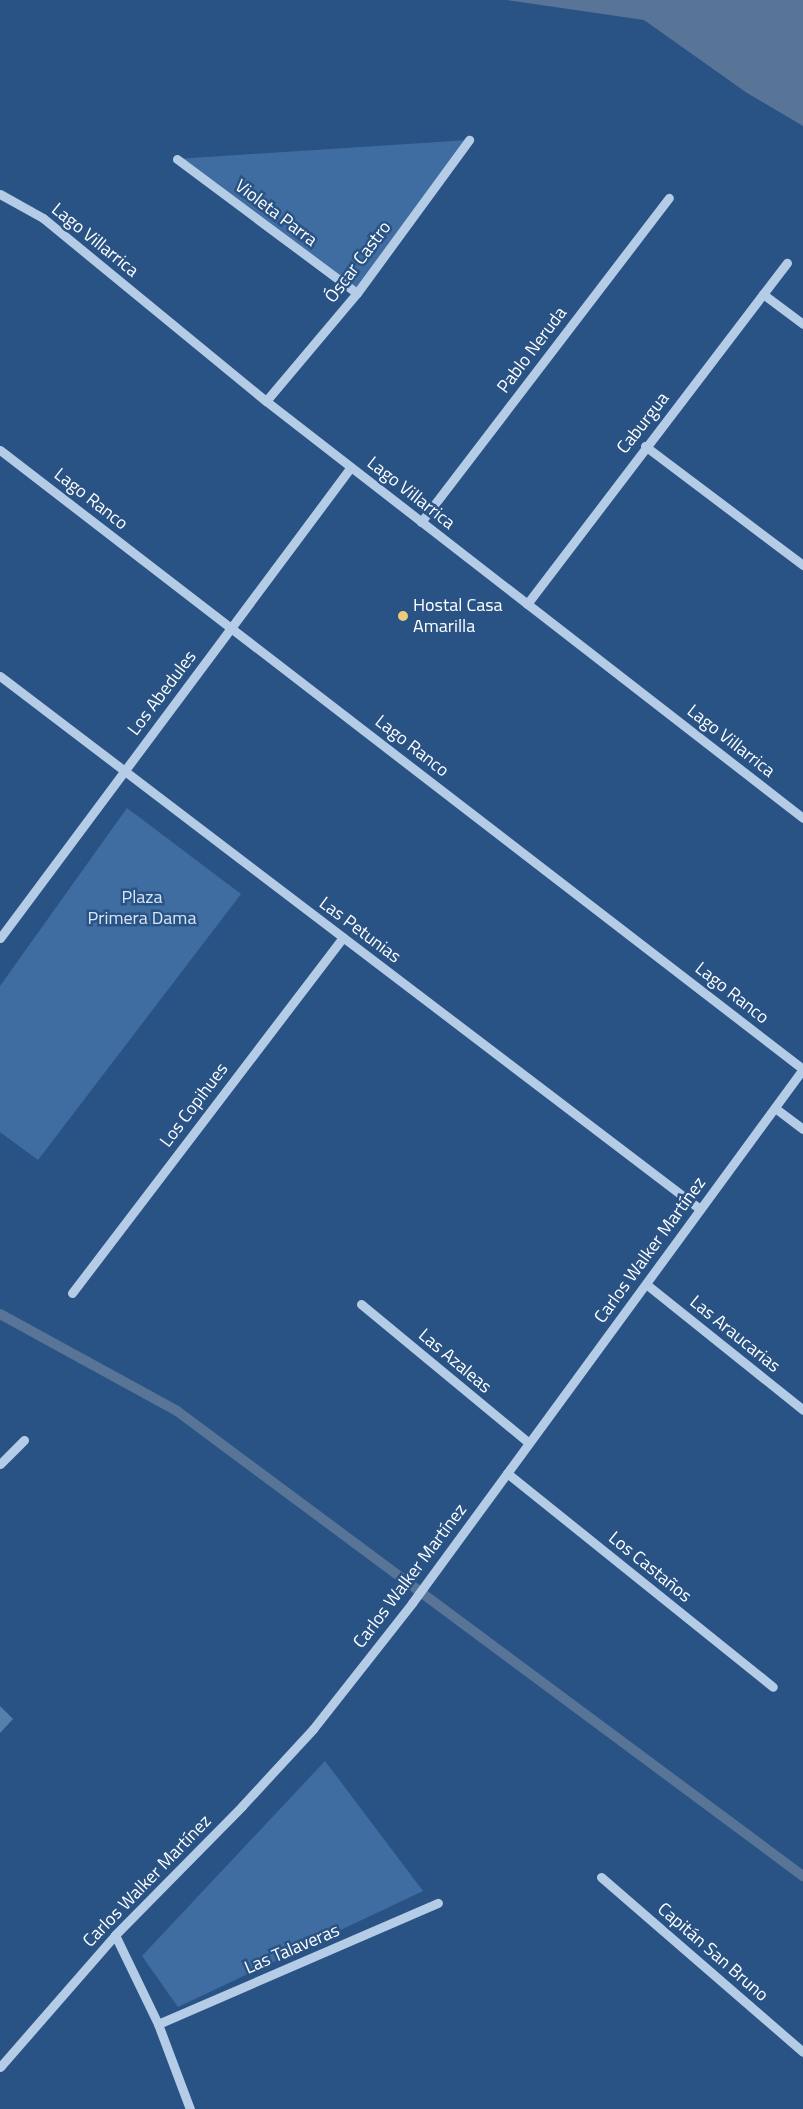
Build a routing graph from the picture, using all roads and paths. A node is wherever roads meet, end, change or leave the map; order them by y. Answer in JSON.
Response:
{"nodes":[{"id":1,"x":469,"y":140,"type":"dead end"},
{"id":2,"x":177,"y":159,"type":"dead end"},
{"id":3,"x":0,"y":194,"type":"edge"},
{"id":4,"x":669,"y":198,"type":"dead end"},
{"id":5,"x":787,"y":263,"type":"dead end"},
{"id":6,"x":357,"y":293,"type":"junction"},
{"id":7,"x":763,"y":294,"type":"junction"},
{"id":8,"x":803,"y":324,"type":"edge"},
{"id":9,"x":266,"y":400,"type":"junction"},
{"id":10,"x":645,"y":446,"type":"junction"},
{"id":11,"x":0,"y":450,"type":"edge"},
{"id":12,"x":351,"y":466,"type":"junction"},
{"id":13,"x":421,"y":522,"type":"junction"},
{"id":14,"x":803,"y":565,"type":"edge"},
{"id":15,"x":527,"y":604,"type":"junction"},
{"id":16,"x":231,"y":627,"type":"junction"},
{"id":17,"x":0,"y":676,"type":"edge"},
{"id":18,"x":124,"y":771,"type":"junction"},
{"id":19,"x":803,"y":818,"type":"edge"},
{"id":20,"x":342,"y":937,"type":"junction"},
{"id":21,"x":0,"y":938,"type":"edge"},
{"id":22,"x":803,"y":1069,"type":"edge"},
{"id":23,"x":775,"y":1108,"type":"junction"},
{"id":24,"x":803,"y":1129,"type":"edge"},
{"id":25,"x":700,"y":1209,"type":"junction"},
{"id":26,"x":646,"y":1284,"type":"junction"},
{"id":27,"x":72,"y":1293,"type":"dead end"},
{"id":28,"x":361,"y":1304,"type":"dead end"},
{"id":29,"x":803,"y":1410,"type":"edge"},
{"id":30,"x":24,"y":1440,"type":"dead end"},
{"id":31,"x":529,"y":1443,"type":"junction"},
{"id":32,"x":0,"y":1464,"type":"edge"},
{"id":33,"x":507,"y":1473,"type":"junction"},
{"id":34,"x":773,"y":1687,"type":"dead end"},
{"id":35,"x":601,"y":1877,"type":"dead end"},
{"id":36,"x":438,"y":1903,"type":"dead end"},
{"id":37,"x":115,"y":1935,"type":"junction"},
{"id":38,"x":158,"y":2024,"type":"junction"},
{"id":39,"x":803,"y":2052,"type":"edge"},
{"id":40,"x":0,"y":2067,"type":"edge"},
{"id":41,"x":190,"y":2109,"type":"edge"}],
"edges":[{"from":1,"to":6,"type":"street","name":"Óscar Castro"},
{"from":2,"to":6,"type":"street","name":"Violeta Parra"},
{"from":3,"to":9,"type":"street","name":"Lago Villarrica"},
{"from":4,"to":13,"type":"street","name":"Pablo Neruda"},
{"from":5,"to":7,"type":"street","name":"Caburgua"},
{"from":6,"to":9,"type":"street","name":"Óscar Castro"},
{"from":7,"to":8,"type":"street"},
{"from":7,"to":10,"type":"street","name":"Caburgua"},
{"from":9,"to":12,"type":"street","name":"Lago Villarrica"},
{"from":10,"to":14,"type":"street"},
{"from":10,"to":15,"type":"street","name":"Caburgua"},
{"from":11,"to":16,"type":"street","name":"Lago Ranco"},
{"from":12,"to":13,"type":"street","name":"Lago Villarrica"},
{"from":12,"to":16,"type":"street","name":"Los Abedules"},
{"from":13,"to":15,"type":"street","name":"Lago Villarrica"},
{"from":15,"to":19,"type":"street","name":"Lago Villarrica"},
{"from":16,"to":18,"type":"street","name":"Los Abedules"},
{"from":16,"to":22,"type":"street","name":"Lago Ranco"},
{"from":17,"to":18,"type":"street","name":"Las Petunias"},
{"from":18,"to":20,"type":"street","name":"Las Petunias"},
{"from":18,"to":21,"type":"street","name":"Los Abedules"},
{"from":20,"to":25,"type":"street","name":"Las Petunias"},
{"from":20,"to":27,"type":"street","name":"Los Copihues"},
{"from":22,"to":23,"type":"street","name":"Carlos Walker Martínez"},
{"from":23,"to":24,"type":"street"},
{"from":23,"to":25,"type":"street","name":"Carlos Walker Martínez"},
{"from":25,"to":26,"type":"street","name":"Carlos Walker Martínez"},
{"from":26,"to":29,"type":"street","name":"Las Araucarias"},
{"from":26,"to":31,"type":"street","name":"Carlos Walker Martínez"},
{"from":28,"to":31,"type":"street","name":"Las Azaleas"},
{"from":30,"to":32,"type":"street"},
{"from":31,"to":33,"type":"street","name":"Carlos Walker Martínez"},
{"from":33,"to":34,"type":"street","name":"Los Castaños"},
{"from":33,"to":37,"type":"street","name":"Carlos Walker Martínez"},
{"from":35,"to":39,"type":"street","name":"Capitán San Bruno"},
{"from":36,"to":38,"type":"street","name":"Las Talaveras"},
{"from":37,"to":38,"type":"street"},
{"from":37,"to":40,"type":"street","name":"Carlos Walker Martínez"},
{"from":38,"to":41,"type":"street"}]}
